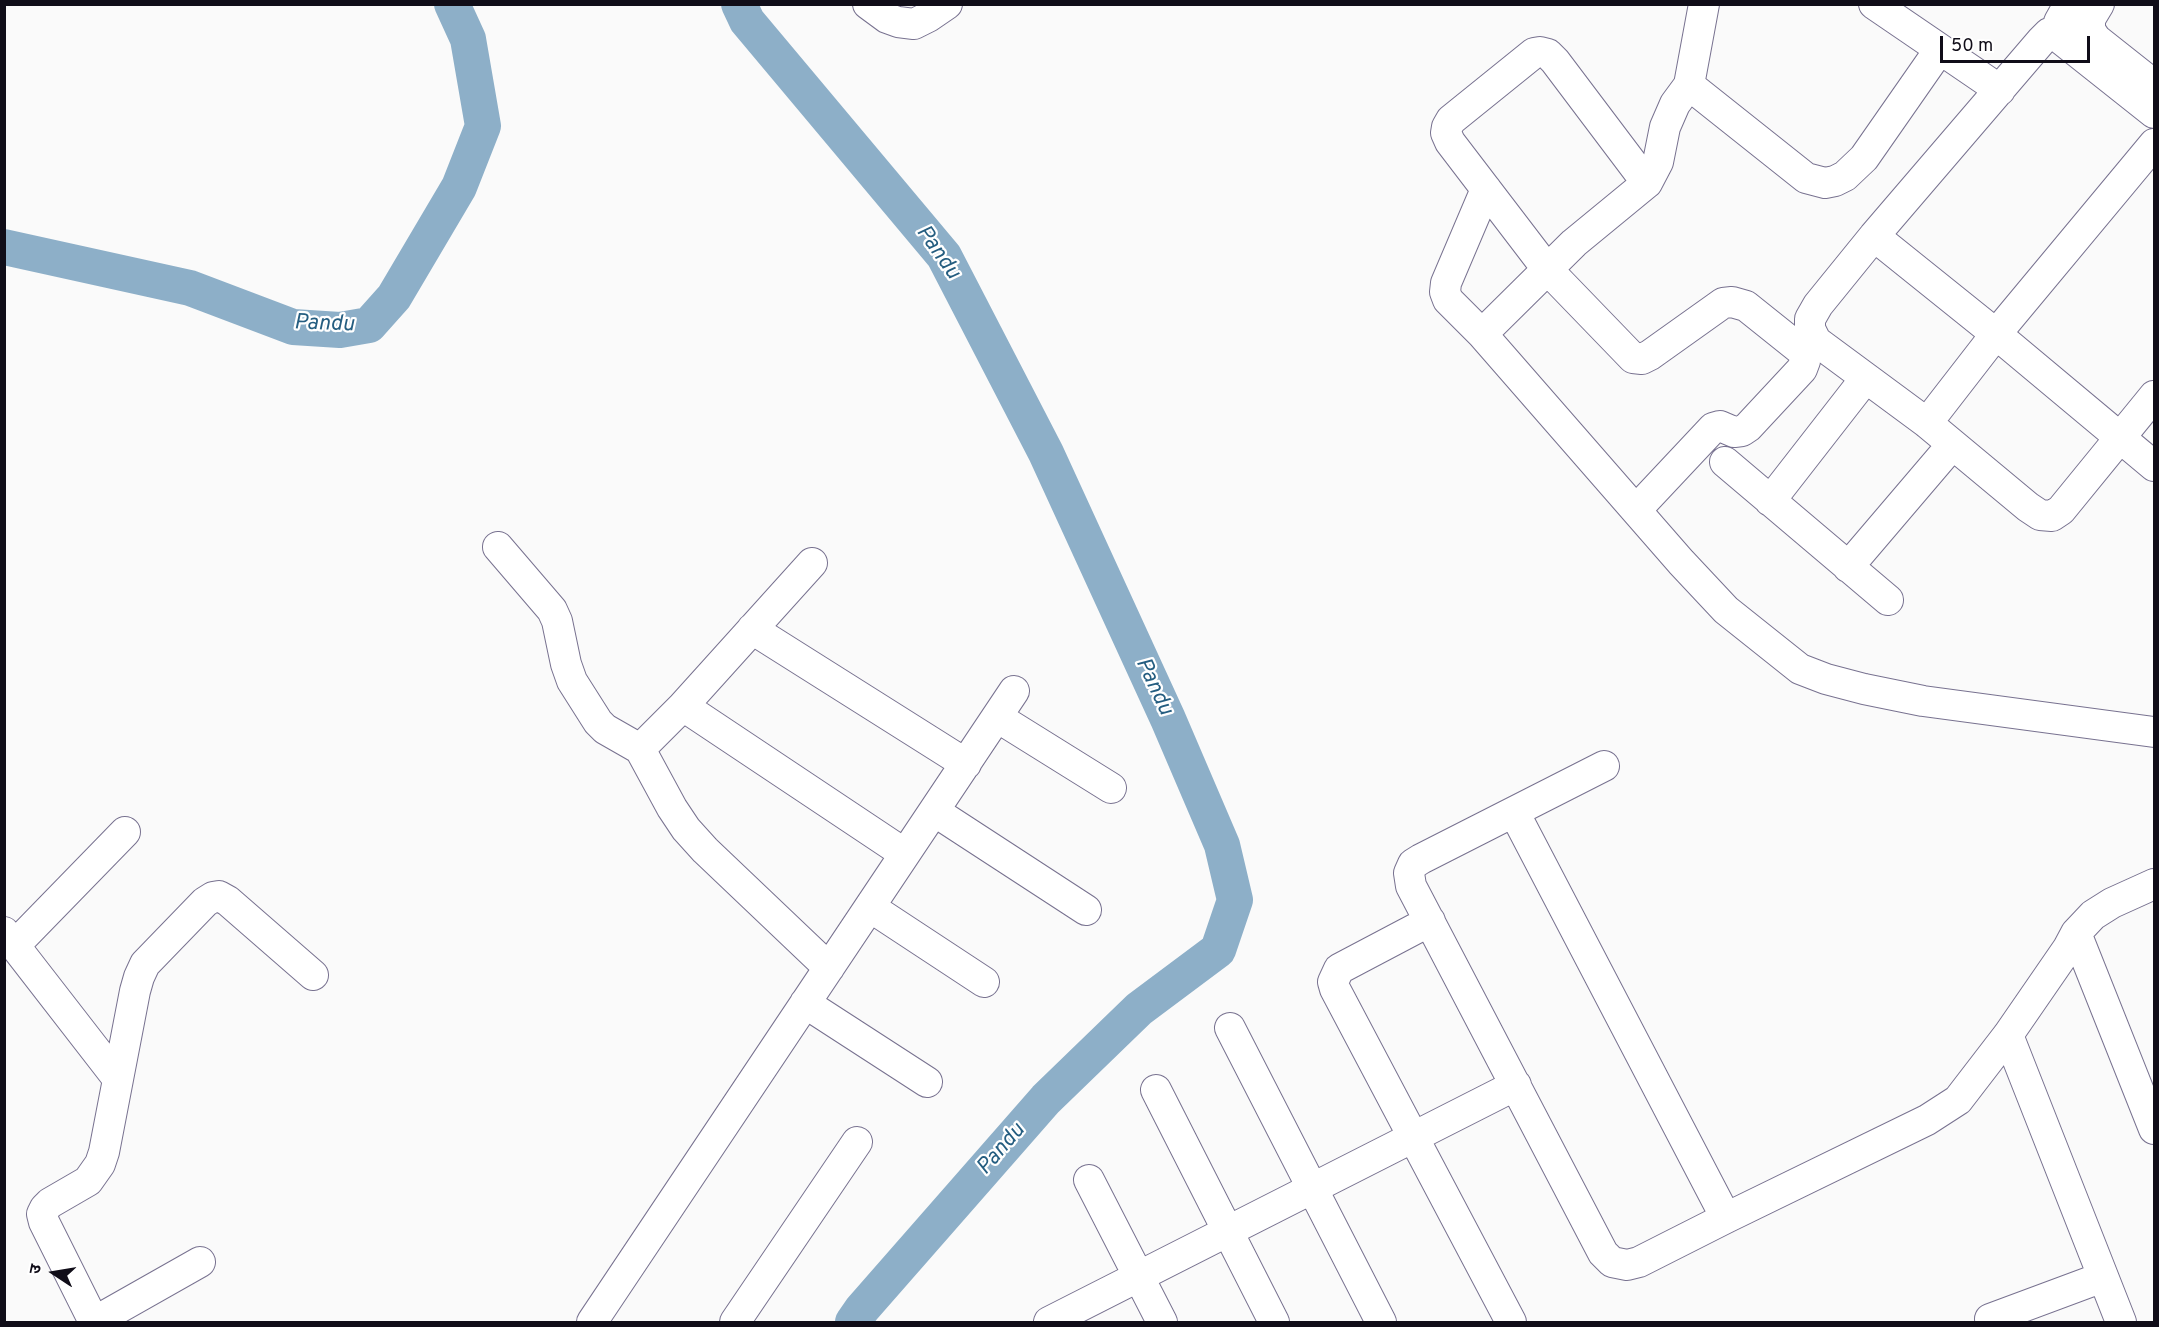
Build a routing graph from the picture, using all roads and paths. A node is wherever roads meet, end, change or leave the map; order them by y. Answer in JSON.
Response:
{"nodes":[{"id":1,"x":868,"y":4,"type":"edge"},
{"id":2,"x":947,"y":4,"type":"edge"},
{"id":3,"x":1704,"y":4,"type":"edge"},
{"id":4,"x":1874,"y":4,"type":"edge"},
{"id":5,"x":2064,"y":17,"type":"edge"},
{"id":6,"x":2094,"y":17,"type":"edge"},
{"id":7,"x":1940,"y":50,"type":"junction"},
{"id":8,"x":1689,"y":85,"type":"junction"},
{"id":9,"x":2154,"y":85,"type":"edge"},
{"id":10,"x":2000,"y":90,"type":"junction"},
{"id":11,"x":2154,"y":112,"type":"edge"},
{"id":12,"x":2154,"y":144,"type":"edge"},
{"id":13,"x":1647,"y":183,"type":"junction"},
{"id":14,"x":1486,"y":189,"type":"junction"},
{"id":15,"x":1874,"y":236,"type":"junction"},
{"id":16,"x":1547,"y":270,"type":"junction"},
{"id":17,"x":1482,"y":334,"type":"junction"},
{"id":18,"x":1996,"y":334,"type":"junction"},
{"id":19,"x":1865,"y":379,"type":"junction"},
{"id":20,"x":2154,"y":396,"type":"edge"},
{"id":21,"x":1926,"y":423,"type":"junction"},
{"id":22,"x":2119,"y":437,"type":"junction"},
{"id":23,"x":1952,"y":445,"type":"junction"},
{"id":24,"x":1725,"y":462,"type":"dead end"},
{"id":25,"x":2154,"y":466,"type":"edge"},
{"id":26,"x":1770,"y":501,"type":"junction"},
{"id":27,"x":1636,"y":510,"type":"junction"},
{"id":28,"x":498,"y":547,"type":"dead end"},
{"id":29,"x":812,"y":563,"type":"dead end"},
{"id":30,"x":1848,"y":567,"type":"junction"},
{"id":31,"x":1888,"y":600,"type":"dead end"},
{"id":32,"x":752,"y":629,"type":"junction"},
{"id":33,"x":1014,"y":691,"type":"dead end"},
{"id":34,"x":683,"y":706,"type":"junction"},
{"id":35,"x":997,"y":717,"type":"junction"},
{"id":36,"x":2154,"y":732,"type":"edge"},
{"id":37,"x":640,"y":749,"type":"junction"},
{"id":38,"x":966,"y":764,"type":"junction"},
{"id":39,"x":1604,"y":766,"type":"dead end"},
{"id":40,"x":1111,"y":788,"type":"dead end"},
{"id":41,"x":934,"y":811,"type":"junction"},
{"id":42,"x":1514,"y":812,"type":"junction"},
{"id":43,"x":125,"y":832,"type":"dead end"},
{"id":44,"x":905,"y":854,"type":"junction"},
{"id":45,"x":2154,"y":884,"type":"edge"},
{"id":46,"x":870,"y":907,"type":"junction"},
{"id":47,"x":1086,"y":910,"type":"dead end"},
{"id":48,"x":1430,"y":921,"type":"junction"},
{"id":49,"x":2076,"y":933,"type":"junction"},
{"id":50,"x":10,"y":939,"type":"edge"},
{"id":51,"x":829,"y":968,"type":"junction"},
{"id":52,"x":313,"y":975,"type":"dead end"},
{"id":53,"x":984,"y":982,"type":"dead end"},
{"id":54,"x":806,"y":1003,"type":"junction"},
{"id":55,"x":1230,"y":1028,"type":"dead end"},
{"id":56,"x":2008,"y":1035,"type":"junction"},
{"id":57,"x":118,"y":1079,"type":"junction"},
{"id":58,"x":927,"y":1082,"type":"dead end"},
{"id":59,"x":1516,"y":1085,"type":"junction"},
{"id":60,"x":1156,"y":1090,"type":"dead end"},
{"id":61,"x":2154,"y":1129,"type":"edge"},
{"id":62,"x":1413,"y":1137,"type":"junction"},
{"id":63,"x":856,"y":1142,"type":"dead end"},
{"id":64,"x":1089,"y":1180,"type":"dead end"},
{"id":65,"x":1313,"y":1188,"type":"junction"},
{"id":66,"x":1726,"y":1218,"type":"junction"},
{"id":67,"x":1228,"y":1232,"type":"junction"},
{"id":68,"x":200,"y":1262,"type":"dead end"},
{"id":69,"x":1139,"y":1277,"type":"junction"},
{"id":70,"x":2103,"y":1277,"type":"junction"},
{"id":71,"x":1990,"y":1319,"type":"dead end"},
{"id":72,"x":94,"y":1322,"type":"edge"},
{"id":73,"x":592,"y":1323,"type":"edge"},
{"id":74,"x":735,"y":1323,"type":"edge"},
{"id":75,"x":1049,"y":1323,"type":"edge"},
{"id":76,"x":1162,"y":1323,"type":"edge"},
{"id":77,"x":1274,"y":1323,"type":"edge"},
{"id":78,"x":1381,"y":1323,"type":"edge"},
{"id":79,"x":1511,"y":1323,"type":"edge"},
{"id":80,"x":2121,"y":1323,"type":"edge"}],
"edges":[{"from":1,"to":2,"type":"street"},
{"from":3,"to":8,"type":"street"},
{"from":4,"to":7,"type":"street"},
{"from":5,"to":6,"type":"street"},
{"from":5,"to":10,"type":"street"},
{"from":5,"to":11,"type":"street"},
{"from":6,"to":9,"type":"street"},
{"from":7,"to":8,"type":"street"},
{"from":7,"to":10,"type":"street"},
{"from":8,"to":13,"type":"street"},
{"from":10,"to":15,"type":"street"},
{"from":12,"to":18,"type":"street"},
{"from":13,"to":14,"type":"street"},
{"from":13,"to":16,"type":"street"},
{"from":14,"to":16,"type":"street"},
{"from":14,"to":17,"type":"street"},
{"from":15,"to":18,"type":"street"},
{"from":15,"to":19,"type":"street"},
{"from":16,"to":17,"type":"street"},
{"from":16,"to":27,"type":"street"},
{"from":17,"to":27,"type":"street"},
{"from":18,"to":21,"type":"street"},
{"from":18,"to":22,"type":"street"},
{"from":19,"to":21,"type":"street"},
{"from":19,"to":26,"type":"street"},
{"from":20,"to":22,"type":"street"},
{"from":21,"to":23,"type":"street"},
{"from":22,"to":23,"type":"street"},
{"from":22,"to":25,"type":"street"},
{"from":23,"to":30,"type":"street"},
{"from":24,"to":26,"type":"street"},
{"from":26,"to":30,"type":"street"},
{"from":27,"to":36,"type":"street"},
{"from":28,"to":37,"type":"street"},
{"from":29,"to":32,"type":"street"},
{"from":30,"to":31,"type":"street"},
{"from":32,"to":34,"type":"street"},
{"from":32,"to":38,"type":"street"},
{"from":33,"to":35,"type":"street"},
{"from":34,"to":37,"type":"street"},
{"from":34,"to":44,"type":"street"},
{"from":35,"to":38,"type":"street"},
{"from":35,"to":40,"type":"street"},
{"from":37,"to":51,"type":"street"},
{"from":38,"to":41,"type":"street"},
{"from":39,"to":42,"type":"street"},
{"from":41,"to":44,"type":"street"},
{"from":41,"to":47,"type":"street"},
{"from":42,"to":48,"type":"street"},
{"from":42,"to":66,"type":"street"},
{"from":43,"to":50,"type":"street"},
{"from":44,"to":46,"type":"street"},
{"from":45,"to":49,"type":"street"},
{"from":46,"to":51,"type":"street"},
{"from":46,"to":53,"type":"street"},
{"from":48,"to":59,"type":"street"},
{"from":48,"to":62,"type":"street"},
{"from":49,"to":56,"type":"street"},
{"from":49,"to":61,"type":"street"},
{"from":50,"to":57,"type":"street"},
{"from":51,"to":54,"type":"street"},
{"from":52,"to":57,"type":"street"},
{"from":54,"to":58,"type":"street"},
{"from":54,"to":73,"type":"street"},
{"from":55,"to":65,"type":"street"},
{"from":56,"to":66,"type":"street"},
{"from":56,"to":70,"type":"street"},
{"from":57,"to":72,"type":"street"},
{"from":59,"to":62,"type":"street"},
{"from":59,"to":66,"type":"street"},
{"from":60,"to":67,"type":"street"},
{"from":62,"to":65,"type":"street"},
{"from":62,"to":79,"type":"street"},
{"from":63,"to":74,"type":"street"},
{"from":64,"to":69,"type":"street"},
{"from":65,"to":67,"type":"street"},
{"from":65,"to":78,"type":"street"},
{"from":67,"to":69,"type":"street"},
{"from":67,"to":77,"type":"street"},
{"from":68,"to":72,"type":"street"},
{"from":69,"to":75,"type":"street"},
{"from":69,"to":76,"type":"street"},
{"from":70,"to":71,"type":"street"},
{"from":70,"to":80,"type":"street"}]}
